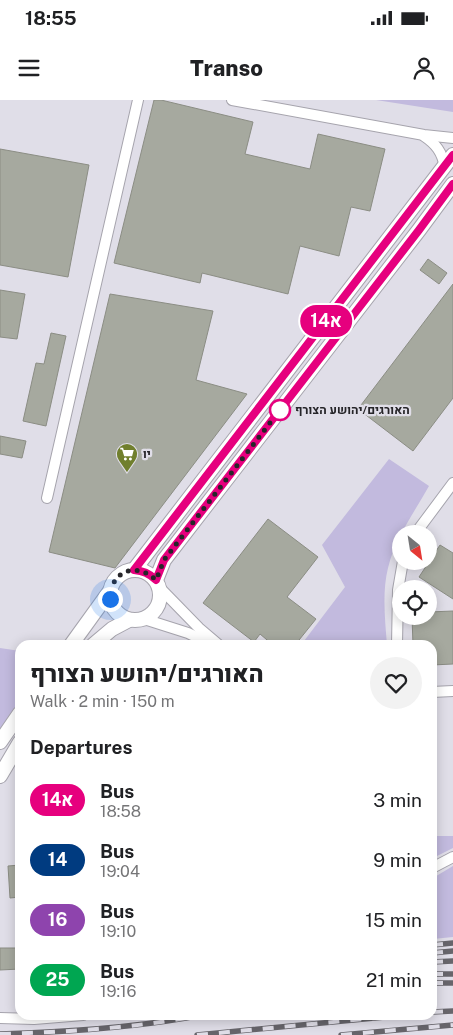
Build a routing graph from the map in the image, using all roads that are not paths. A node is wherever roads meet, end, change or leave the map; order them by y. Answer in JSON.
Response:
{"nodes":[{"id":1,"x":138,"y":100,"type":"edge"},
{"id":2,"x":232,"y":100,"type":"edge"},
{"id":3,"x":424,"y":135,"type":"junction"},
{"id":4,"x":453,"y":138,"type":"edge"},
{"id":5,"x":449,"y":161,"type":"edge"},
{"id":6,"x":453,"y":184,"type":"edge"},
{"id":7,"x":453,"y":483,"type":"edge"},
{"id":8,"x":47,"y":498,"type":"dead end"},
{"id":9,"x":422,"y":525,"type":"edge"},
{"id":10,"x":134,"y":570,"type":"junction"},
{"id":11,"x":401,"y":570,"type":"edge"},
{"id":12,"x":158,"y":583,"type":"junction"},
{"id":13,"x":110,"y":591,"type":"junction"},
{"id":14,"x":144,"y":619,"type":"junction"},
{"id":15,"x":129,"y":620,"type":"junction"},
{"id":16,"x":75,"y":640,"type":"edge"},
{"id":17,"x":99,"y":640,"type":"edge"},
{"id":18,"x":202,"y":640,"type":"edge"},
{"id":19,"x":213,"y":640,"type":"edge"},
{"id":20,"x":397,"y":640,"type":"edge"},
{"id":21,"x":453,"y":691,"type":"edge"},
{"id":22,"x":437,"y":692,"type":"edge"},
{"id":23,"x":15,"y":721,"type":"edge"},
{"id":24,"x":0,"y":742,"type":"edge"},
{"id":25,"x":15,"y":750,"type":"edge"},
{"id":26,"x":0,"y":776,"type":"edge"},
{"id":27,"x":453,"y":857,"type":"edge"},
{"id":28,"x":437,"y":865,"type":"edge"},
{"id":29,"x":0,"y":1018,"type":"edge"},
{"id":30,"x":15,"y":1018,"type":"edge"}],
"edges":[{"from":1,"to":8,"type":"street"},
{"from":2,"to":3,"type":"street"},
{"from":3,"to":4,"type":"street"},
{"from":3,"to":5,"type":"street"},
{"from":5,"to":10,"type":"street"},
{"from":6,"to":12,"type":"street"},
{"from":7,"to":9,"type":"street"},
{"from":10,"to":12,"type":"street"},
{"from":10,"to":13,"type":"street"},
{"from":11,"to":20,"type":"street"},
{"from":12,"to":14,"type":"street"},
{"from":12,"to":19,"type":"street"},
{"from":13,"to":15,"type":"street"},
{"from":13,"to":16,"type":"street"},
{"from":14,"to":15,"type":"street"},
{"from":14,"to":18,"type":"street"},
{"from":15,"to":17,"type":"street"},
{"from":21,"to":22,"type":"street"},
{"from":23,"to":24,"type":"street"},
{"from":25,"to":26,"type":"street"},
{"from":27,"to":28,"type":"street"},
{"from":29,"to":30,"type":"street"}]}
